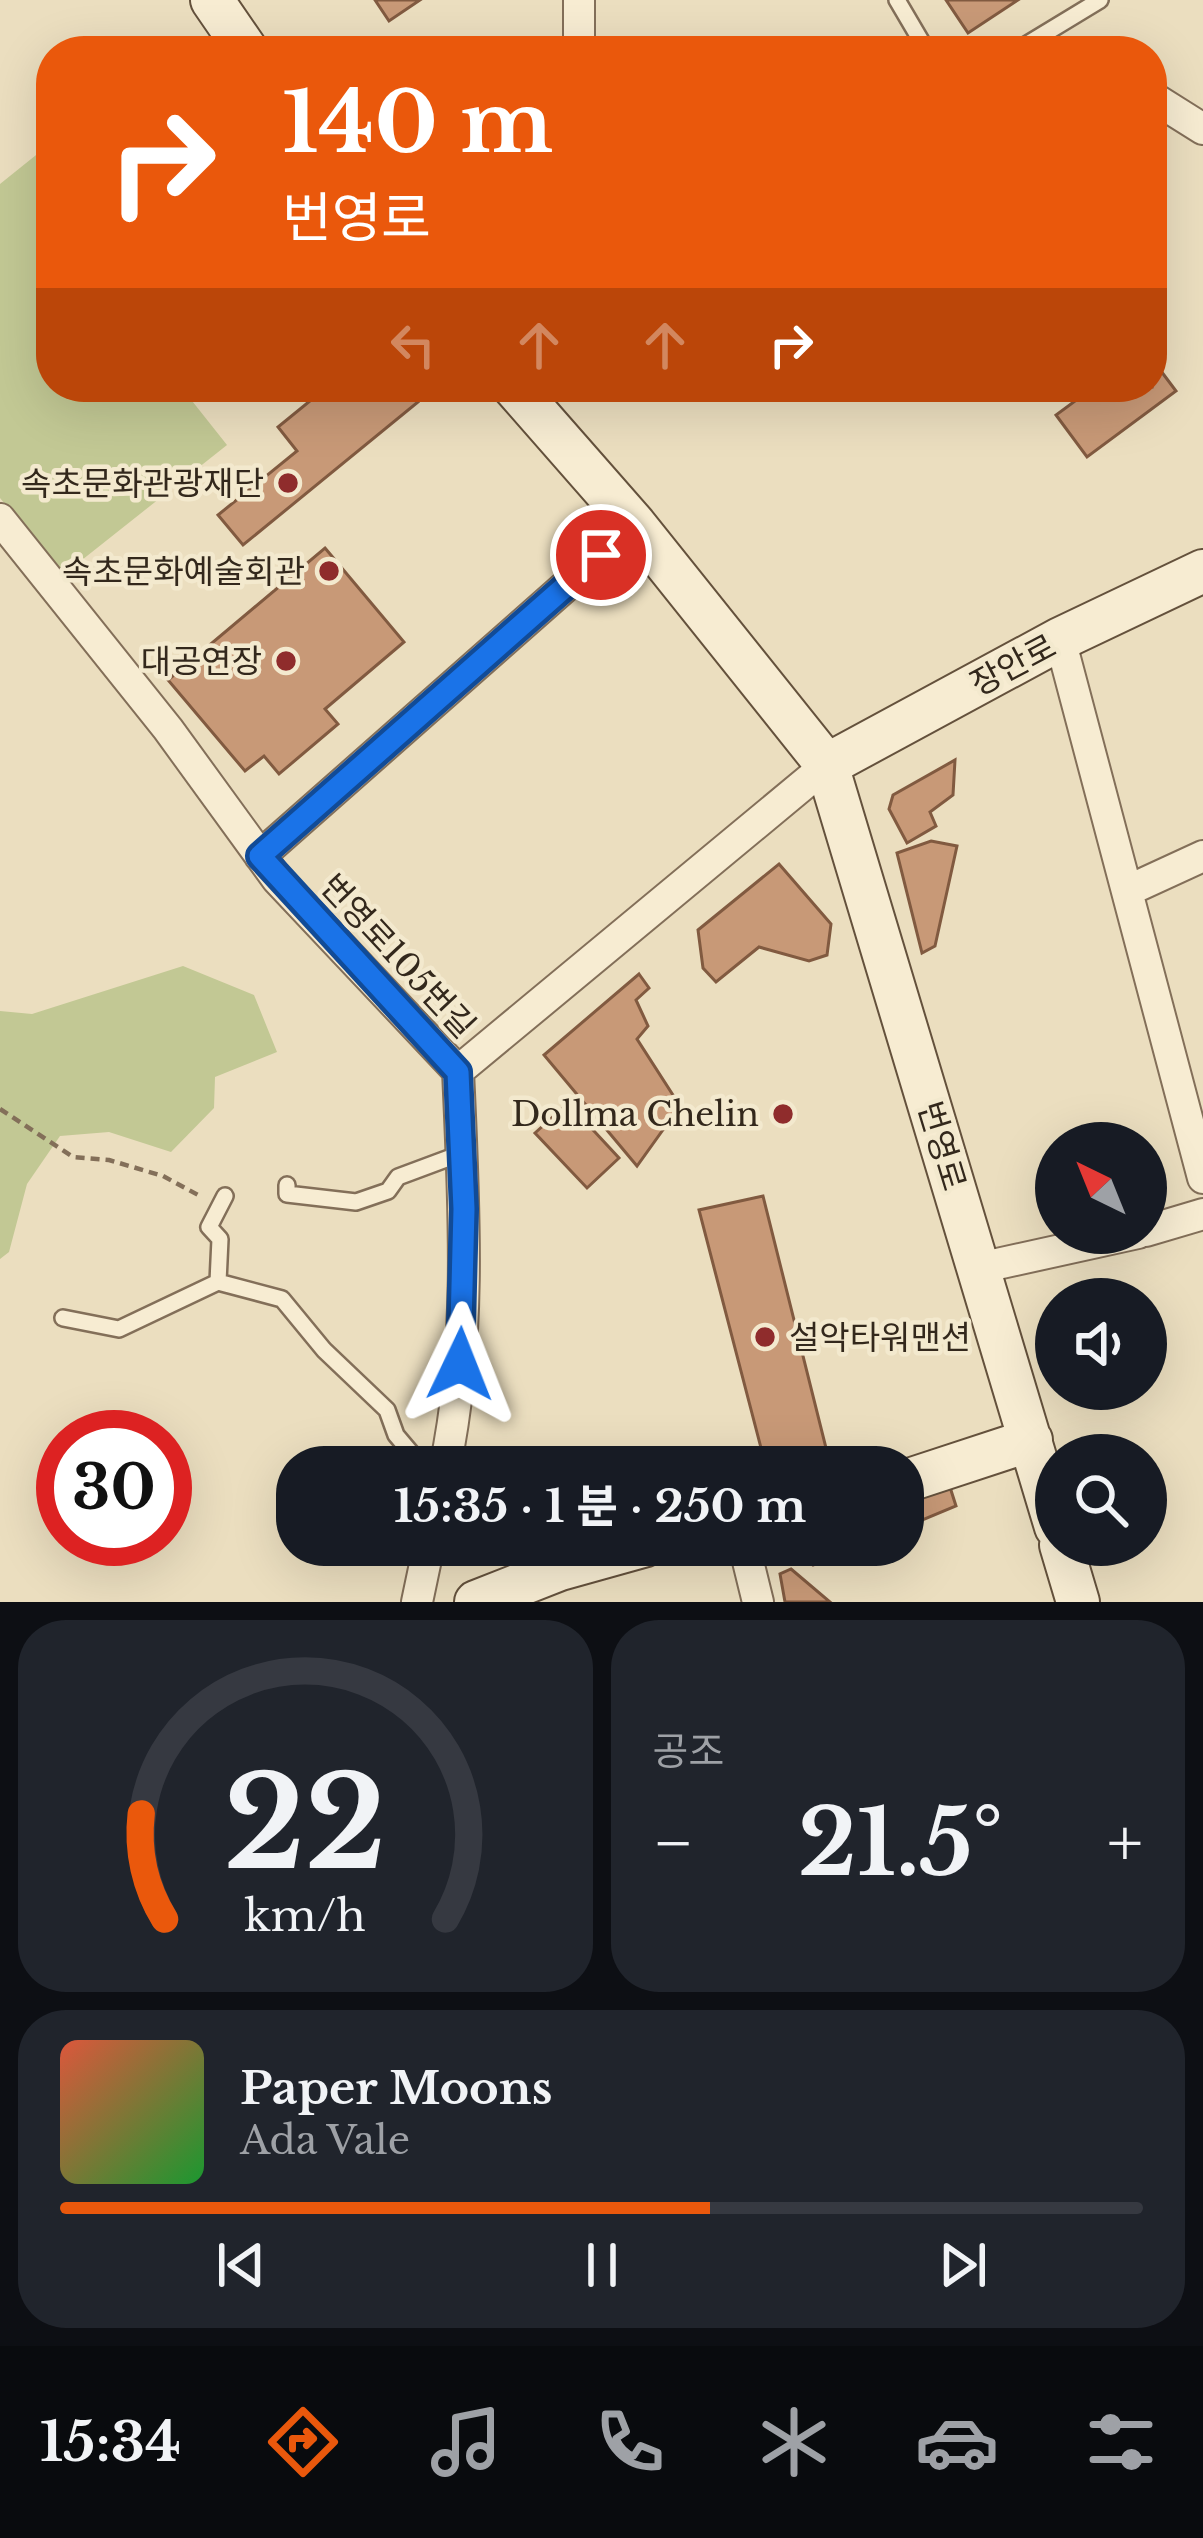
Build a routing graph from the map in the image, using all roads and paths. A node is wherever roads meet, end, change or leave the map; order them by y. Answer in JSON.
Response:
{"nodes":[{"id":1,"x":212,"y":0,"type":"edge"},
{"id":2,"x":579,"y":0,"type":"edge"},
{"id":3,"x":897,"y":0,"type":"edge"},
{"id":4,"x":1100,"y":0,"type":"edge"},
{"id":5,"x":237,"y":36,"type":"edge"},
{"id":6,"x":579,"y":36,"type":"edge"},
{"id":7,"x":918,"y":36,"type":"edge"},
{"id":8,"x":1041,"y":36,"type":"edge"},
{"id":9,"x":1167,"y":106,"type":"edge"},
{"id":10,"x":1203,"y":129,"type":"edge"},
{"id":11,"x":527,"y":402,"type":"edge"},
{"id":12,"x":0,"y":519,"type":"edge"},
{"id":13,"x":635,"y":525,"type":"junction"},
{"id":14,"x":1203,"y":571,"type":"edge"},
{"id":15,"x":1060,"y":639,"type":"junction"},
{"id":16,"x":827,"y":765,"type":"junction"},
{"id":17,"x":260,"y":856,"type":"junction"},
{"id":18,"x":1203,"y":856,"type":"edge"},
{"id":19,"x":1127,"y":891,"type":"junction"},
{"id":20,"x":458,"y":1072,"type":"junction"},
{"id":21,"x":0,"y":1109,"type":"edge"},
{"id":22,"x":1203,"y":1178,"type":"edge"},
{"id":23,"x":287,"y":1185,"type":"dead end"},
{"id":24,"x":222,"y":1201,"type":"joint"},
{"id":25,"x":464,"y":1209,"type":"junction"},
{"id":26,"x":1203,"y":1214,"type":"edge"},
{"id":27,"x":1167,"y":1225,"type":"edge"},
{"id":28,"x":1042,"y":1254,"type":"edge"},
{"id":29,"x":979,"y":1268,"type":"junction"},
{"id":30,"x":218,"y":1282,"type":"junction"},
{"id":31,"x":62,"y":1318,"type":"dead end"},
{"id":32,"x":1031,"y":1440,"type":"junction"},
{"id":33,"x":405,"y":1446,"type":"edge"},
{"id":34,"x":450,"y":1446,"type":"edge"},
{"id":35,"x":1035,"y":1454,"type":"edge"},
{"id":36,"x":924,"y":1475,"type":"edge"},
{"id":37,"x":425,"y":1566,"type":"edge"},
{"id":38,"x":571,"y":1566,"type":"edge"},
{"id":39,"x":749,"y":1566,"type":"edge"},
{"id":40,"x":1067,"y":1566,"type":"edge"},
{"id":41,"x":417,"y":1602,"type":"edge"},
{"id":42,"x":476,"y":1602,"type":"edge"},
{"id":43,"x":758,"y":1602,"type":"edge"},
{"id":44,"x":1078,"y":1602,"type":"edge"}],
"edges":[{"from":1,"to":5,"type":"main road"},
{"from":2,"to":6,"type":"street"},
{"from":3,"to":7,"type":"lane"},
{"from":4,"to":8,"type":"lane"},
{"from":9,"to":10,"type":"street"},
{"from":11,"to":13,"type":"main road","name":"번영로"},
{"from":12,"to":17,"type":"street","name":"번영로105번길"},
{"from":13,"to":16,"type":"main road","name":"번영로"},
{"from":13,"to":17,"type":"street"},
{"from":14,"to":15,"type":"main road","name":"장안로"},
{"from":15,"to":16,"type":"main road","name":"장안로"},
{"from":15,"to":19,"type":"street"},
{"from":16,"to":20,"type":"street"},
{"from":16,"to":29,"type":"main road","name":"번영로"},
{"from":17,"to":20,"type":"street","name":"번영로105번길"},
{"from":18,"to":19,"type":"street"},
{"from":19,"to":22,"type":"street"},
{"from":20,"to":25,"type":"street","name":"번영로105번길"},
{"from":21,"to":24,"type":"path"},
{"from":23,"to":25,"type":"lane"},
{"from":24,"to":30,"type":"lane"},
{"from":25,"to":34,"type":"street","name":"번영로105번길"},
{"from":26,"to":27,"type":"street"},
{"from":28,"to":29,"type":"street"},
{"from":29,"to":32,"type":"main road","name":"번영로"},
{"from":30,"to":31,"type":"lane"},
{"from":30,"to":33,"type":"lane"},
{"from":32,"to":35,"type":"main road","name":"번영로"},
{"from":32,"to":36,"type":"main road"},
{"from":37,"to":41,"type":"street"},
{"from":38,"to":42,"type":"main road"},
{"from":39,"to":43,"type":"street"},
{"from":40,"to":44,"type":"main road"}]}
